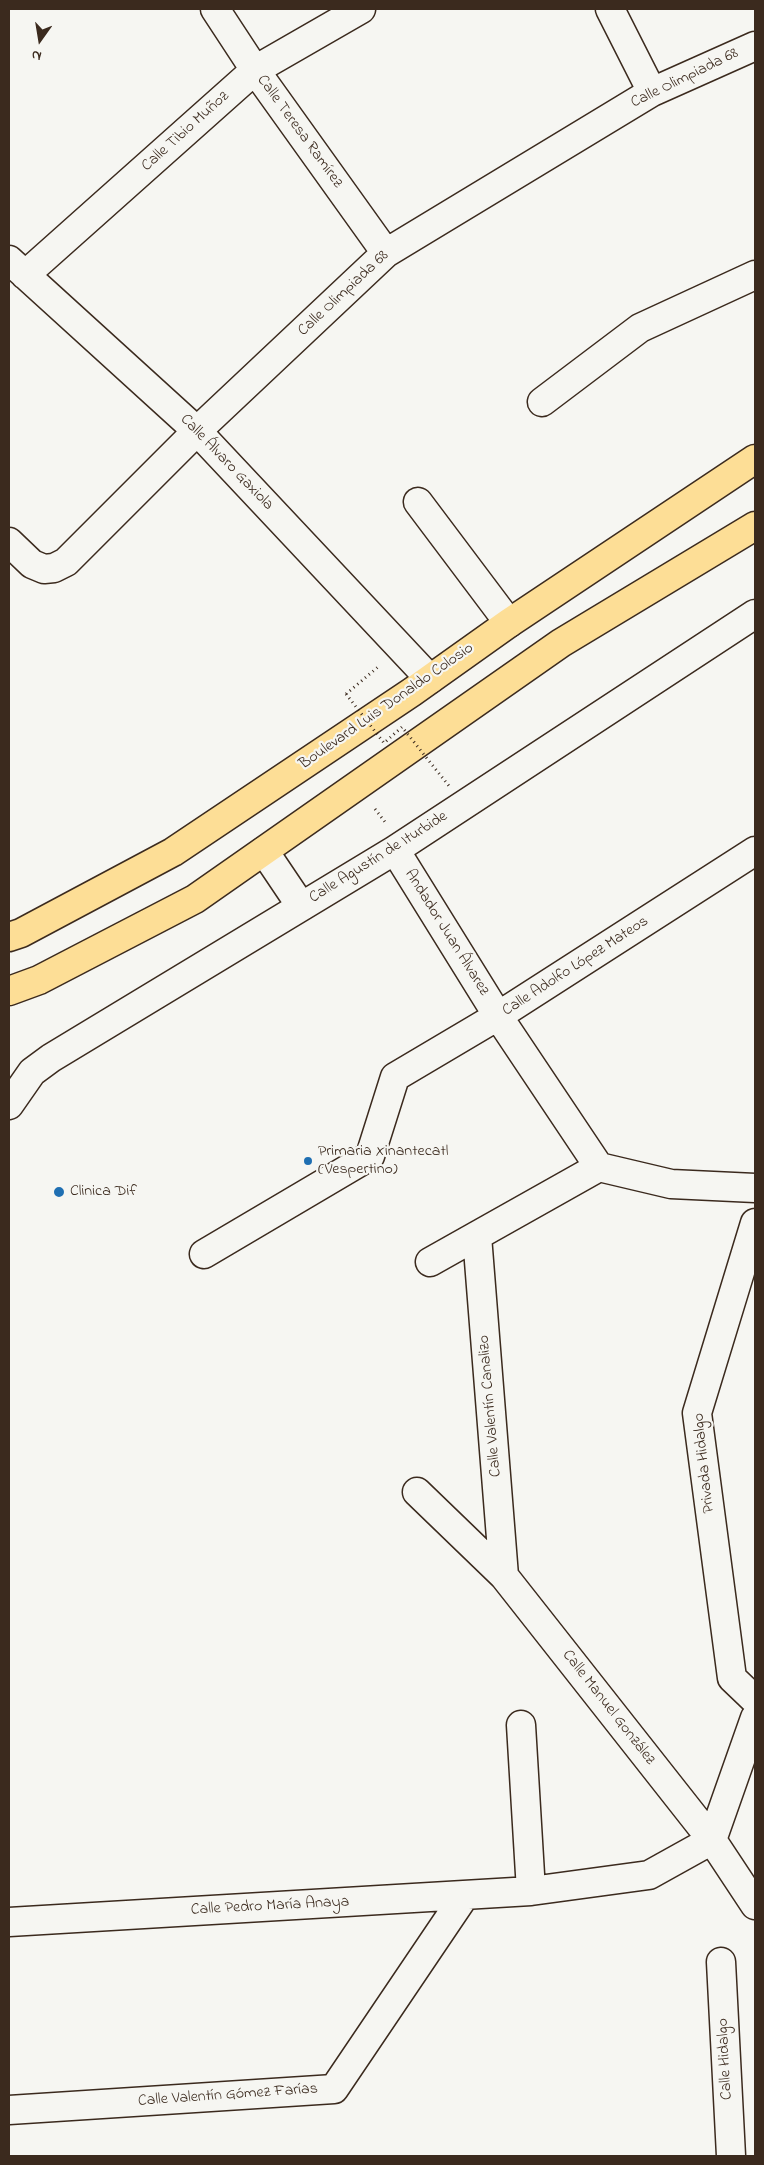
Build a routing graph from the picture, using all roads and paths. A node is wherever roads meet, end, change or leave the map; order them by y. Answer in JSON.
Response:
{"nodes":[{"id":1,"x":215,"y":9,"type":"edge"},
{"id":2,"x":361,"y":9,"type":"edge"},
{"id":3,"x":610,"y":9,"type":"edge"},
{"id":4,"x":755,"y":46,"type":"edge"},
{"id":5,"x":255,"y":70,"type":"junction"},
{"id":6,"x":652,"y":92,"type":"junction"},
{"id":7,"x":386,"y":253,"type":"junction"},
{"id":8,"x":17,"y":268,"type":"edge"},
{"id":9,"x":755,"y":275,"type":"edge"},
{"id":10,"x":542,"y":402,"type":"dead end"},
{"id":11,"x":197,"y":431,"type":"junction"},
{"id":12,"x":755,"y":459,"type":"edge"},
{"id":13,"x":418,"y":502,"type":"dead end"},
{"id":14,"x":755,"y":526,"type":"edge"},
{"id":15,"x":9,"y":542,"type":"edge"},
{"id":16,"x":755,"y":614,"type":"edge"},
{"id":17,"x":509,"y":623,"type":"junction"},
{"id":18,"x":430,"y":679,"type":"junction"},
{"id":19,"x":346,"y":694,"type":"dead end"},
{"id":20,"x":359,"y":786,"type":"junction"},
{"id":21,"x":449,"y":786,"type":"dead end"},
{"id":22,"x":395,"y":850,"type":"junction"},
{"id":23,"x":264,"y":851,"type":"junction"},
{"id":24,"x":755,"y":851,"type":"edge"},
{"id":25,"x":301,"y":906,"type":"junction"},
{"id":26,"x":9,"y":937,"type":"edge"},
{"id":27,"x":9,"y":991,"type":"edge"},
{"id":28,"x":498,"y":1016,"type":"junction"},
{"id":29,"x":9,"y":1105,"type":"edge"},
{"id":30,"x":599,"y":1167,"type":"junction"},
{"id":31,"x":755,"y":1188,"type":"edge"},
{"id":32,"x":755,"y":1223,"type":"edge"},
{"id":33,"x":477,"y":1236,"type":"junction"},
{"id":34,"x":204,"y":1254,"type":"dead end"},
{"id":35,"x":430,"y":1262,"type":"dead end"},
{"id":36,"x":417,"y":1492,"type":"dead end"},
{"id":37,"x":504,"y":1576,"type":"junction"},
{"id":38,"x":755,"y":1700,"type":"edge"},
{"id":39,"x":755,"y":1718,"type":"edge"},
{"id":40,"x":521,"y":1725,"type":"dead end"},
{"id":41,"x":712,"y":1840,"type":"junction"},
{"id":42,"x":532,"y":1891,"type":"junction"},
{"id":43,"x":465,"y":1895,"type":"junction"},
{"id":44,"x":755,"y":1905,"type":"edge"},
{"id":45,"x":9,"y":1922,"type":"edge"},
{"id":46,"x":721,"y":1962,"type":"dead end"},
{"id":47,"x":9,"y":2110,"type":"edge"},
{"id":48,"x":731,"y":2156,"type":"edge"}],
"edges":[{"from":1,"to":5,"type":"street","name":"Calle Teresa Ramírez"},
{"from":2,"to":5,"type":"street","name":"Calle Tibio Muñoz"},
{"from":3,"to":6,"type":"street"},
{"from":4,"to":6,"type":"street","name":"Calle Olimpiada 68"},
{"from":5,"to":7,"type":"street","name":"Calle Teresa Ramírez"},
{"from":5,"to":8,"type":"street","name":"Calle Tibio Muñoz"},
{"from":6,"to":7,"type":"street","name":"Calle Olimpiada 68"},
{"from":7,"to":11,"type":"street","name":"Calle Olimpiada 68"},
{"from":8,"to":11,"type":"street","name":"Calle Álvaro Gaxiola"},
{"from":9,"to":10,"type":"street"},
{"from":11,"to":15,"type":"street","name":"Calle Olimpiada 68"},
{"from":11,"to":18,"type":"street","name":"Calle Álvaro Gaxiola"},
{"from":12,"to":17,"type":"highway","name":"Boulevard Luis Donaldo Colosio"},
{"from":13,"to":17,"type":"street"},
{"from":14,"to":20,"type":"highway"},
{"from":16,"to":22,"type":"street","name":"Calle Agustín de Iturbide"},
{"from":17,"to":18,"type":"highway","name":"Boulevard Luis Donaldo Colosio"},
{"from":18,"to":26,"type":"highway","name":"Boulevard Luis Donaldo Colosio"},
{"from":19,"to":21,"type":"path","bridge":true},
{"from":20,"to":22,"type":"path"},
{"from":20,"to":23,"type":"highway"},
{"from":22,"to":25,"type":"street","name":"Calle Agustín de Iturbide"},
{"from":22,"to":28,"type":"street","name":"Andador Juan Álvarez"},
{"from":23,"to":25,"type":"street"},
{"from":23,"to":27,"type":"highway"},
{"from":24,"to":28,"type":"street","name":"Calle Adolfo López Mateos"},
{"from":25,"to":29,"type":"street","name":"Calle Agustín de Iturbide"},
{"from":28,"to":30,"type":"street","name":"Calle Adolfo López Mateos"},
{"from":28,"to":34,"type":"street"},
{"from":30,"to":31,"type":"street"},
{"from":30,"to":33,"type":"street"},
{"from":32,"to":38,"type":"street","name":"Privada Hidalgo"},
{"from":33,"to":35,"type":"street"},
{"from":33,"to":37,"type":"street","name":"Calle Valentín Canalizo"},
{"from":36,"to":37,"type":"street","name":"Calle Manuel González"},
{"from":37,"to":41,"type":"street","name":"Calle Manuel González"},
{"from":39,"to":41,"type":"street"},
{"from":40,"to":42,"type":"street"},
{"from":41,"to":42,"type":"street","name":"Calle Pedro María Anaya"},
{"from":41,"to":44,"type":"street","name":"Calle Manuel González"},
{"from":42,"to":43,"type":"street","name":"Calle Pedro María Anaya"},
{"from":43,"to":45,"type":"street","name":"Calle Pedro María Anaya"},
{"from":43,"to":47,"type":"street","name":"Calle Valentín Gómez Farías"},
{"from":46,"to":48,"type":"street","name":"Calle Hidalgo"}]}
